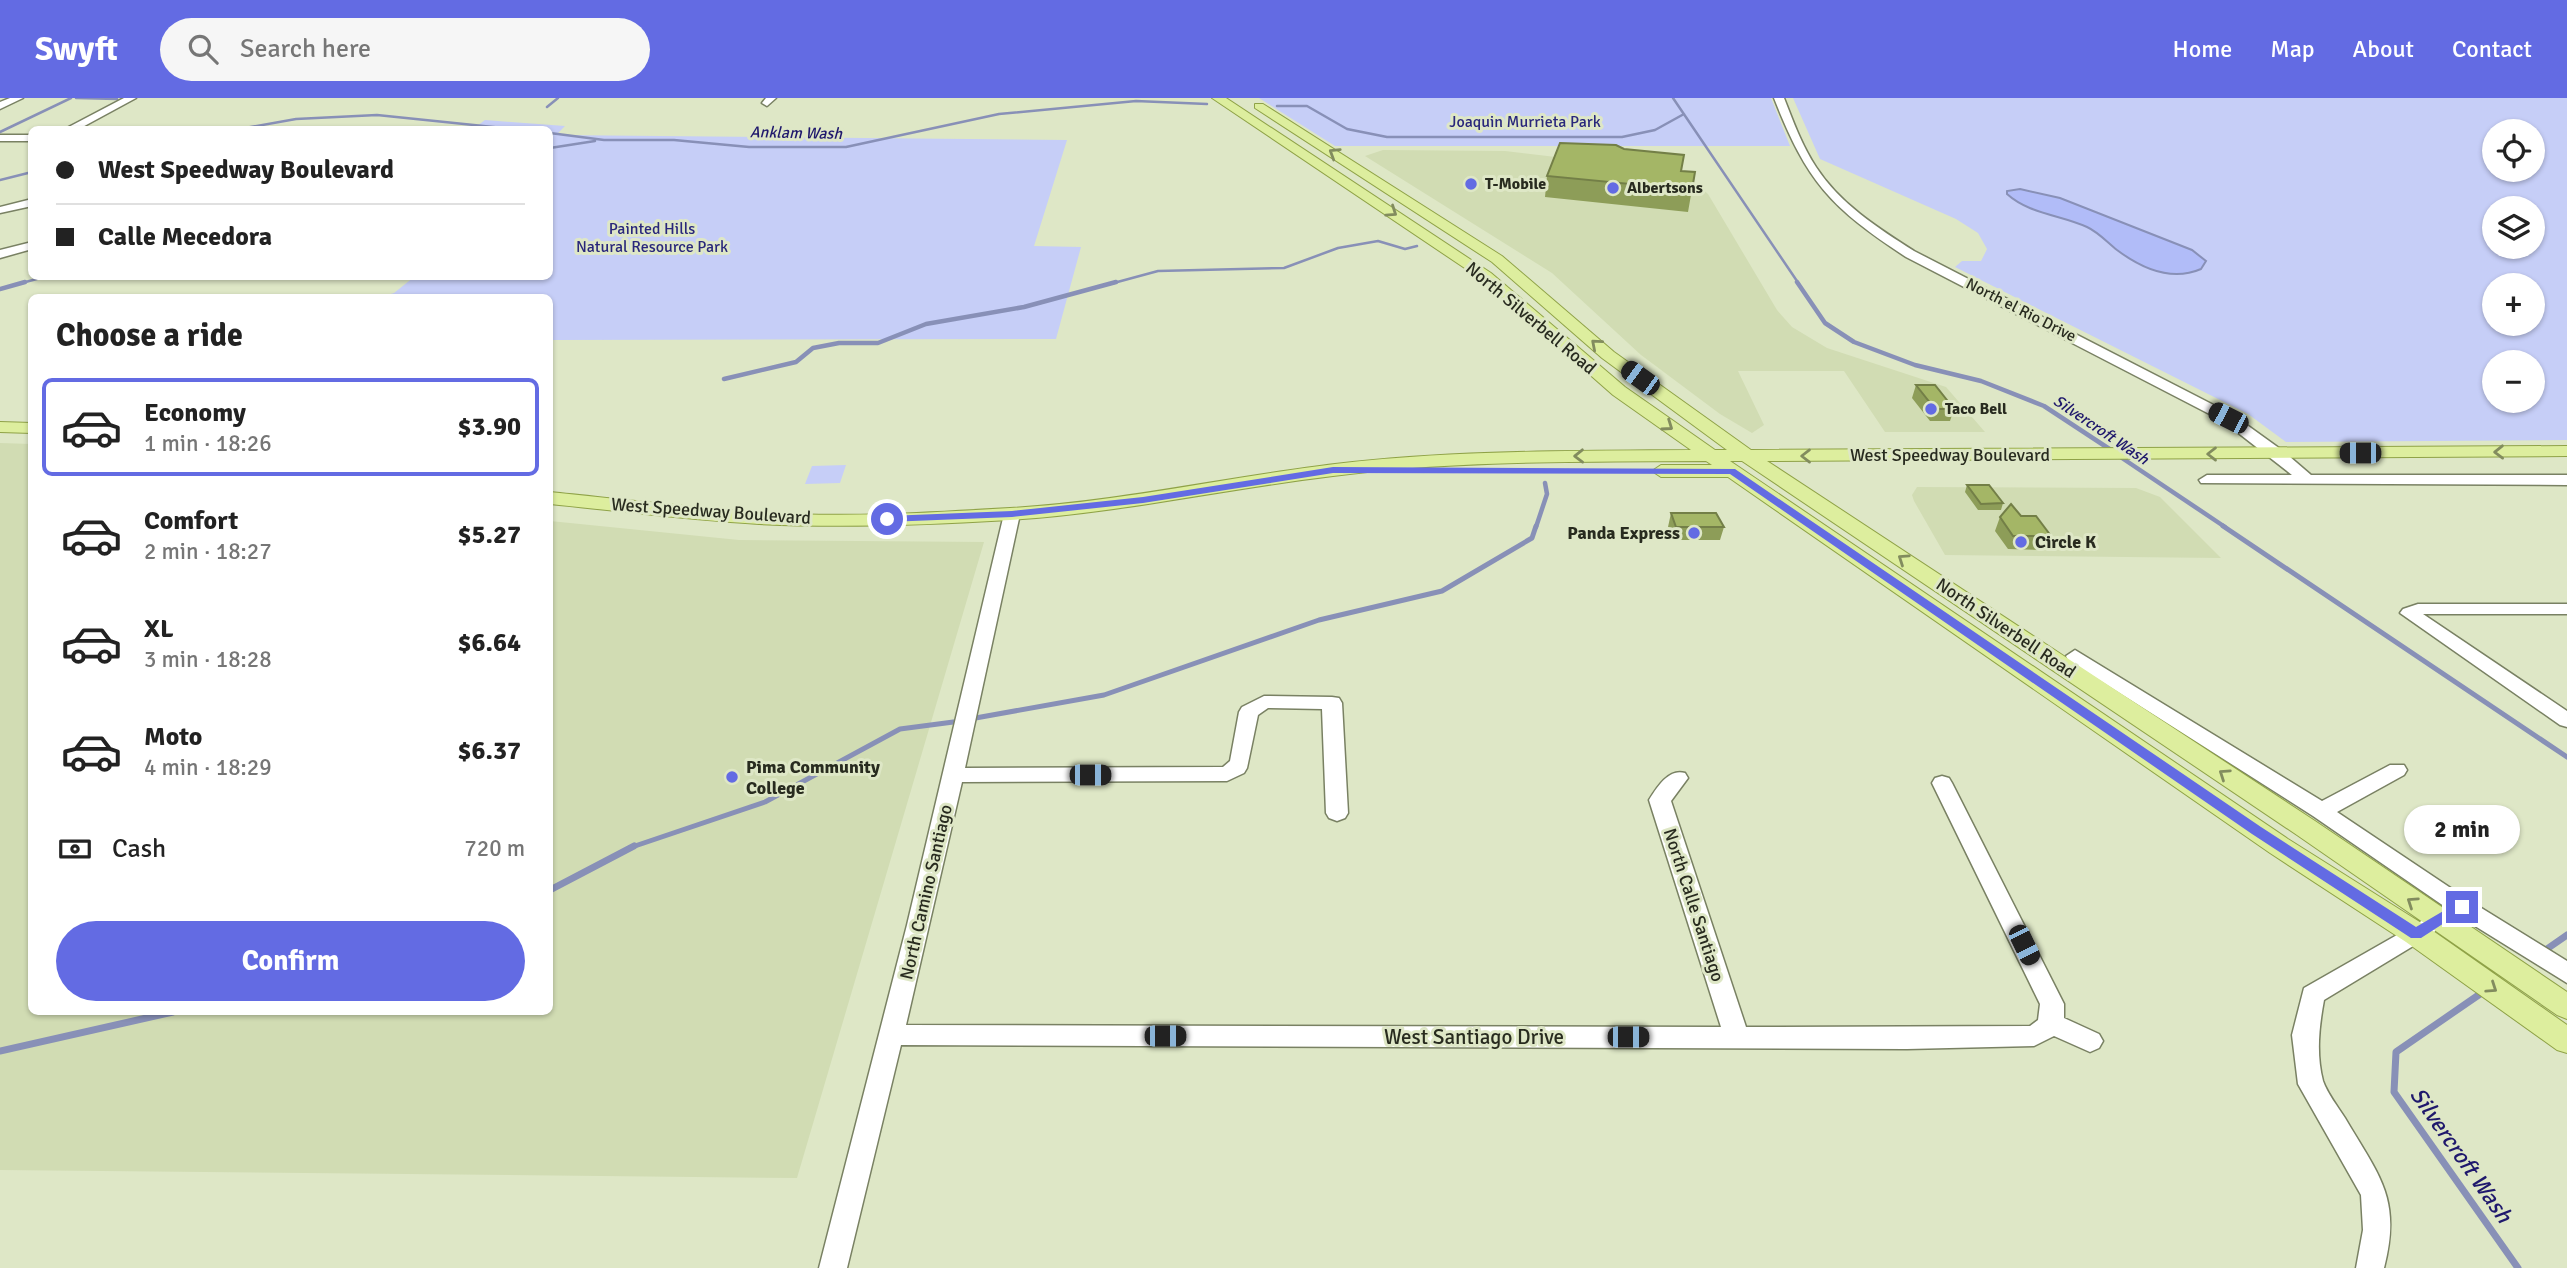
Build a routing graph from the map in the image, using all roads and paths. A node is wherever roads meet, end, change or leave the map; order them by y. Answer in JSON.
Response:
{"nodes":[{"id":1,"x":18,"y":98,"type":"edge"},
{"id":2,"x":131,"y":98,"type":"edge"},
{"id":3,"x":1218,"y":98,"type":"edge"},
{"id":4,"x":1245,"y":98,"type":"edge"},
{"id":5,"x":1779,"y":98,"type":"edge"},
{"id":6,"x":2,"y":104,"type":"edge"},
{"id":7,"x":76,"y":126,"type":"edge"},
{"id":8,"x":0,"y":138,"type":"edge"},
{"id":9,"x":28,"y":138,"type":"edge"},
{"id":10,"x":28,"y":203,"type":"edge"},
{"id":11,"x":0,"y":210,"type":"edge"},
{"id":12,"x":28,"y":246,"type":"edge"},
{"id":13,"x":0,"y":254,"type":"edge"},
{"id":14,"x":0,"y":427,"type":"edge"},
{"id":15,"x":28,"y":428,"type":"edge"},
{"id":16,"x":2567,"y":451,"type":"edge"},
{"id":17,"x":2278,"y":454,"type":"junction"},
{"id":18,"x":1709,"y":455,"type":"junction"},
{"id":19,"x":1997,"y":455,"type":"junction"},
{"id":20,"x":1747,"y":456,"type":"junction"},
{"id":21,"x":2567,"y":467,"type":"edge"},
{"id":22,"x":1333,"y":470,"type":"junction"},
{"id":23,"x":2009,"y":470,"type":"junction"},
{"id":24,"x":1732,"y":471,"type":"junction"},
{"id":25,"x":1770,"y":471,"type":"junction"},
{"id":26,"x":2300,"y":474,"type":"junction"},
{"id":27,"x":2207,"y":480,"type":"dead end"},
{"id":28,"x":2567,"y":480,"type":"edge"},
{"id":29,"x":553,"y":498,"type":"edge"},
{"id":30,"x":1012,"y":514,"type":"junction"},
{"id":31,"x":2567,"y":609,"type":"edge"},
{"id":32,"x":2076,"y":656,"type":"dead end"},
{"id":33,"x":2567,"y":720,"type":"edge"},
{"id":34,"x":2397,"y":770,"type":"dead end"},
{"id":35,"x":952,"y":775,"type":"junction"},
{"id":36,"x":1678,"y":778,"type":"dead end"},
{"id":37,"x":1942,"y":783,"type":"dead end"},
{"id":38,"x":2321,"y":811,"type":"junction"},
{"id":39,"x":1337,"y":813,"type":"dead end"},
{"id":40,"x":2462,"y":907,"type":"junction"},
{"id":41,"x":2439,"y":920,"type":"junction"},
{"id":42,"x":2416,"y":934,"type":"junction"},
{"id":43,"x":2501,"y":947,"type":"junction"},
{"id":44,"x":2463,"y":968,"type":"joint"},
{"id":45,"x":2551,"y":995,"type":"edge"},
{"id":46,"x":2050,"y":1023,"type":"junction"},
{"id":47,"x":892,"y":1035,"type":"junction"},
{"id":48,"x":1737,"y":1037,"type":"junction"},
{"id":49,"x":2090,"y":1041,"type":"dead end"},
{"id":50,"x":2567,"y":1041,"type":"edge"},
{"id":51,"x":833,"y":1268,"type":"edge"},
{"id":52,"x":2371,"y":1268,"type":"edge"}],
"edges":[{"from":1,"to":6,"type":"street"},
{"from":2,"to":7,"type":"street"},
{"from":3,"to":18,"type":"main road","name":"North Silverbell Road","one_way":true},
{"from":20,"to":4,"type":"main road","name":"North Silverbell Road","one_way":true},
{"from":5,"to":17,"type":"street","name":"North el Rio Drive"},
{"from":8,"to":9,"type":"street"},
{"from":10,"to":11,"type":"street"},
{"from":12,"to":13,"type":"street"},
{"from":14,"to":15,"type":"main road"},
{"from":16,"to":17,"type":"main road","name":"West Speedway Boulevard","one_way":true},
{"from":17,"to":19,"type":"main road","name":"West Speedway Boulevard","one_way":true},
{"from":17,"to":26,"type":"street","name":"North el Rio Drive"},
{"from":18,"to":20,"type":"main road","name":"West Speedway Boulevard"},
{"from":18,"to":22,"type":"main road","name":"West Speedway Boulevard","one_way":true},
{"from":18,"to":24,"type":"main road","name":"North Silverbell Road"},
{"from":19,"to":20,"type":"main road","name":"West Speedway Boulevard","one_way":true},
{"from":19,"to":23,"type":"main road"},
{"from":20,"to":25,"type":"main road","name":"North Silverbell Road"},
{"from":21,"to":26,"type":"main road","name":"West Speedway Boulevard"},
{"from":22,"to":24,"type":"main road","name":"West Speedway Boulevard"},
{"from":22,"to":30,"type":"main road","name":"West Speedway Boulevard"},
{"from":23,"to":25,"type":"main road","name":"West Speedway Boulevard"},
{"from":23,"to":26,"type":"main road","name":"West Speedway Boulevard"},
{"from":24,"to":25,"type":"main road","name":"West Speedway Boulevard"},
{"from":24,"to":42,"type":"main road","name":"North Silverbell Road"},
{"from":41,"to":25,"type":"main road","name":"North Silverbell Road","one_way":true},
{"from":26,"to":27,"type":"street","name":"West Speedway Boulevard"},
{"from":26,"to":28,"type":"street","name":"West Speedway Boulevard"},
{"from":29,"to":30,"type":"main road","name":"West Speedway Boulevard"},
{"from":30,"to":35,"type":"street","name":"North Camino Santiago"},
{"from":31,"to":33,"type":"street"},
{"from":32,"to":38,"type":"street","name":"North Silverbell Road"},
{"from":34,"to":38,"type":"street"},
{"from":35,"to":39,"type":"street"},
{"from":35,"to":47,"type":"street","name":"North Camino Santiago"},
{"from":36,"to":48,"type":"street","name":"North Calle Santiago"},
{"from":37,"to":46,"type":"street"},
{"from":38,"to":40,"type":"street","name":"North Silverbell Road"},
{"from":40,"to":41,"type":"street"},
{"from":40,"to":43,"type":"street","name":"North Silverbell Road"},
{"from":41,"to":42,"type":"street"},
{"from":41,"to":43,"type":"main road","name":"North Silverbell Road"},
{"from":42,"to":44,"type":"main road","name":"North Silverbell Road"},
{"from":42,"to":52,"type":"street"},
{"from":43,"to":45,"type":"main road","name":"North Silverbell Road"},
{"from":44,"to":45,"type":"main road","name":"North Silverbell Road","one_way":true},
{"from":45,"to":50,"type":"main road","name":"North Silverbell Road"},
{"from":46,"to":48,"type":"street","name":"West Santiago Drive"},
{"from":46,"to":49,"type":"street"},
{"from":47,"to":48,"type":"street","name":"West Santiago Drive"},
{"from":47,"to":51,"type":"street","name":"North Camino Santiago"}]}
